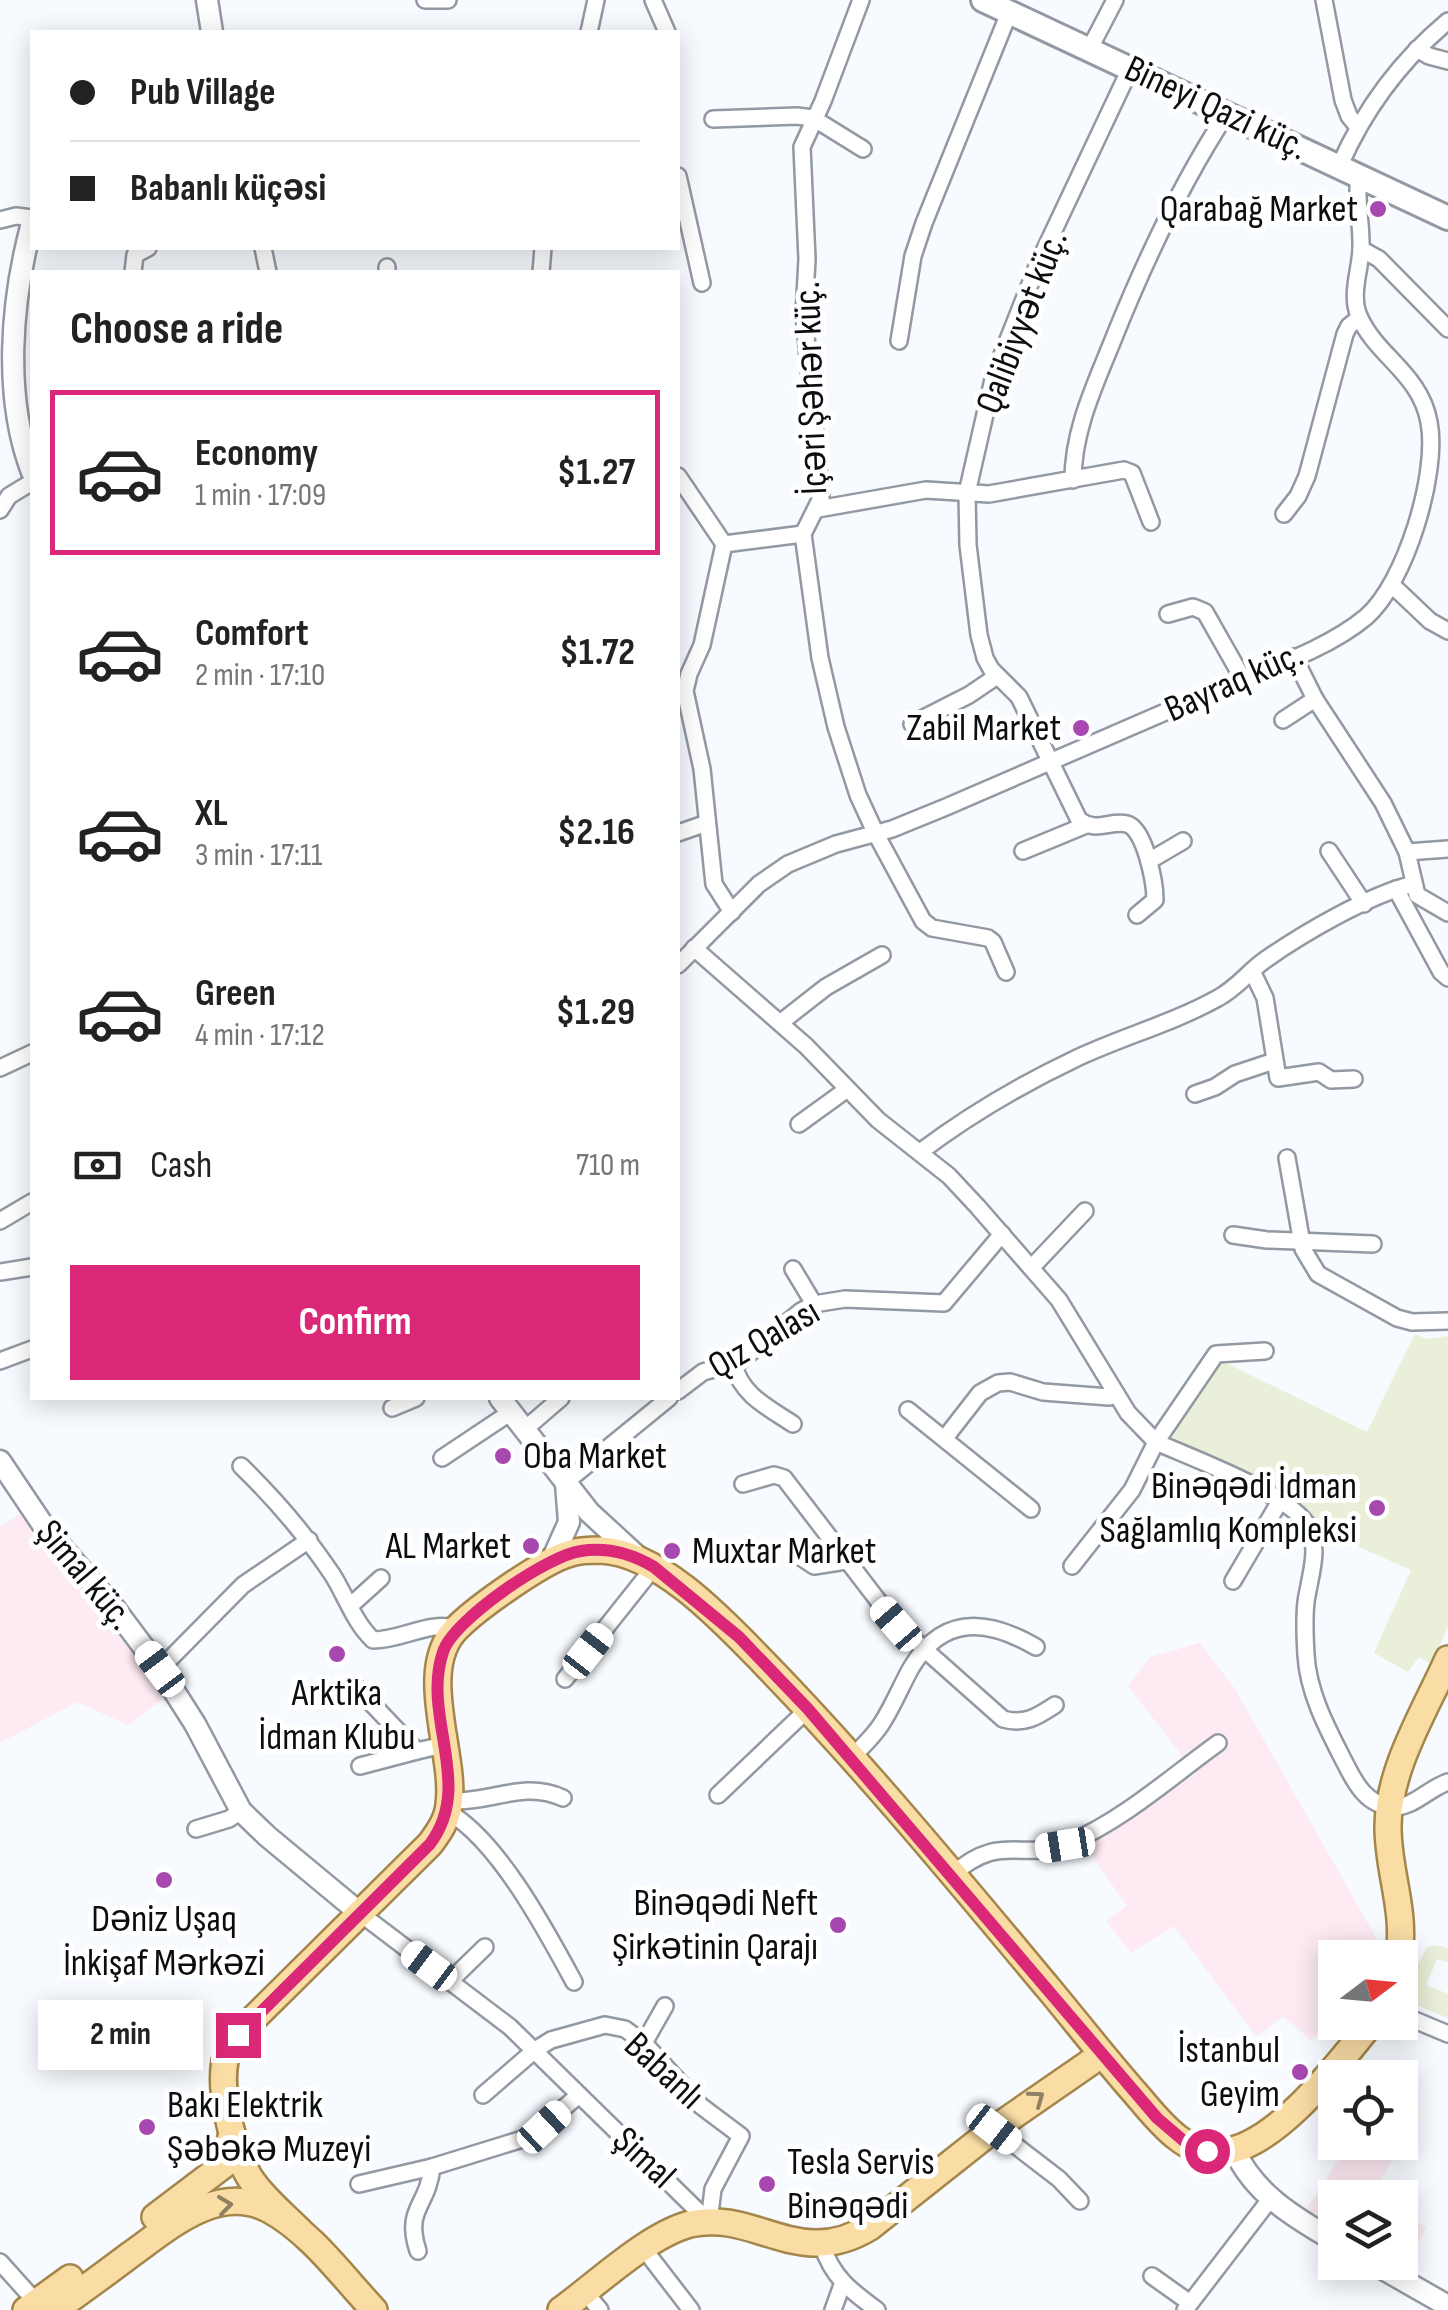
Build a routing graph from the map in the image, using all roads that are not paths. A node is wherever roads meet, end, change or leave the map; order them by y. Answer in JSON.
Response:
{"nodes":[{"id":1,"x":206,"y":0,"type":"edge"},
{"id":2,"x":426,"y":0,"type":"edge"},
{"id":3,"x":448,"y":0,"type":"edge"},
{"id":4,"x":653,"y":0,"type":"edge"},
{"id":5,"x":861,"y":0,"type":"edge"},
{"id":6,"x":983,"y":0,"type":"edge"},
{"id":7,"x":1115,"y":0,"type":"edge"},
{"id":8,"x":1324,"y":0,"type":"edge"},
{"id":9,"x":589,"y":2,"type":"edge"},
{"id":10,"x":1009,"y":12,"type":"junction"},
{"id":11,"x":1448,"y":21,"type":"edge"},
{"id":12,"x":212,"y":30,"type":"edge"},
{"id":13,"x":589,"y":30,"type":"edge"},
{"id":14,"x":665,"y":30,"type":"edge"},
{"id":15,"x":1417,"y":49,"type":"junction"},
{"id":16,"x":1090,"y":50,"type":"junction"},
{"id":17,"x":1448,"y":61,"type":"edge"},
{"id":18,"x":1130,"y":69,"type":"junction"},
{"id":19,"x":1227,"y":113,"type":"junction"},
{"id":20,"x":813,"y":118,"type":"junction"},
{"id":21,"x":713,"y":119,"type":"dead end"},
{"id":22,"x":1357,"y":126,"type":"junction"},
{"id":23,"x":863,"y":150,"type":"dead end"},
{"id":24,"x":1349,"y":170,"type":"junction"},
{"id":25,"x":680,"y":185,"type":"edge"},
{"id":26,"x":1448,"y":218,"type":"edge"},
{"id":27,"x":0,"y":220,"type":"edge"},
{"id":28,"x":30,"y":220,"type":"edge"},
{"id":29,"x":30,"y":231,"type":"edge"},
{"id":30,"x":1361,"y":249,"type":"junction"},
{"id":31,"x":144,"y":250,"type":"edge"},
{"id":32,"x":133,"y":270,"type":"edge"},
{"id":33,"x":702,"y":283,"type":"dead end"},
{"id":34,"x":1359,"y":318,"type":"junction"},
{"id":35,"x":1448,"y":329,"type":"edge"},
{"id":36,"x":899,"y":341,"type":"dead end"},
{"id":37,"x":9,"y":422,"type":"edge"},
{"id":38,"x":30,"y":468,"type":"edge"},
{"id":39,"x":680,"y":479,"type":"edge"},
{"id":40,"x":1073,"y":480,"type":"junction"},
{"id":41,"x":30,"y":483,"type":"edge"},
{"id":42,"x":967,"y":493,"type":"junction"},
{"id":43,"x":818,"y":509,"type":"junction"},
{"id":44,"x":0,"y":510,"type":"edge"},
{"id":45,"x":1284,"y":514,"type":"dead end"},
{"id":46,"x":1151,"y":522,"type":"dead end"},
{"id":47,"x":803,"y":534,"type":"junction"},
{"id":48,"x":724,"y":544,"type":"junction"},
{"id":49,"x":1392,"y":586,"type":"junction"},
{"id":50,"x":1168,"y":614,"type":"dead end"},
{"id":51,"x":1448,"y":631,"type":"edge"},
{"id":52,"x":1294,"y":657,"type":"junction"},
{"id":53,"x":683,"y":672,"type":"edge"},
{"id":54,"x":997,"y":676,"type":"junction"},
{"id":55,"x":1243,"y":679,"type":"junction"},
{"id":56,"x":1314,"y":699,"type":"junction"},
{"id":57,"x":1283,"y":720,"type":"dead end"},
{"id":58,"x":912,"y":724,"type":"dead end"},
{"id":59,"x":1049,"y":762,"type":"junction"},
{"id":60,"x":706,"y":823,"type":"junction"},
{"id":61,"x":1086,"y":825,"type":"junction"},
{"id":62,"x":680,"y":832,"type":"edge"},
{"id":63,"x":876,"y":834,"type":"junction"},
{"id":64,"x":1183,"y":841,"type":"dead end"},
{"id":65,"x":1448,"y":849,"type":"edge"},
{"id":66,"x":1022,"y":851,"type":"dead end"},
{"id":67,"x":1329,"y":851,"type":"dead end"},
{"id":68,"x":1407,"y":852,"type":"junction"},
{"id":69,"x":1149,"y":862,"type":"junction"},
{"id":70,"x":1414,"y":884,"type":"junction"},
{"id":71,"x":1396,"y":889,"type":"junction"},
{"id":72,"x":1364,"y":904,"type":"junction"},
{"id":73,"x":732,"y":912,"type":"junction"},
{"id":74,"x":1448,"y":912,"type":"edge"},
{"id":75,"x":1137,"y":915,"type":"dead end"},
{"id":76,"x":694,"y":948,"type":"junction"},
{"id":77,"x":882,"y":955,"type":"dead end"},
{"id":78,"x":680,"y":963,"type":"edge"},
{"id":79,"x":1252,"y":971,"type":"junction"},
{"id":80,"x":1006,"y":972,"type":"dead end"},
{"id":81,"x":1448,"y":978,"type":"edge"},
{"id":82,"x":780,"y":1022,"type":"junction"},
{"id":83,"x":30,"y":1054,"type":"edge"},
{"id":84,"x":1274,"y":1061,"type":"junction"},
{"id":85,"x":0,"y":1068,"type":"edge"},
{"id":86,"x":1354,"y":1079,"type":"dead end"},
{"id":87,"x":846,"y":1090,"type":"junction"},
{"id":88,"x":1195,"y":1094,"type":"dead end"},
{"id":89,"x":800,"y":1124,"type":"dead end"},
{"id":90,"x":920,"y":1152,"type":"junction"},
{"id":91,"x":1287,"y":1158,"type":"dead end"},
{"id":92,"x":30,"y":1203,"type":"edge"},
{"id":93,"x":1085,"y":1210,"type":"dead end"},
{"id":94,"x":0,"y":1221,"type":"edge"},
{"id":95,"x":1002,"y":1234,"type":"junction"},
{"id":96,"x":1233,"y":1235,"type":"dead end"},
{"id":97,"x":1302,"y":1242,"type":"junction"},
{"id":98,"x":1373,"y":1244,"type":"dead end"},
{"id":99,"x":1032,"y":1266,"type":"junction"},
{"id":100,"x":30,"y":1267,"type":"edge"},
{"id":101,"x":793,"y":1269,"type":"dead end"},
{"id":102,"x":0,"y":1272,"type":"edge"},
{"id":103,"x":814,"y":1304,"type":"junction"},
{"id":104,"x":1448,"y":1321,"type":"edge"},
{"id":105,"x":30,"y":1350,"type":"edge"},
{"id":106,"x":1264,"y":1351,"type":"dead end"},
{"id":107,"x":0,"y":1362,"type":"edge"},
{"id":108,"x":734,"y":1366,"type":"junction"},
{"id":109,"x":680,"y":1389,"type":"edge"},
{"id":110,"x":1117,"y":1395,"type":"junction"},
{"id":111,"x":411,"y":1400,"type":"edge"},
{"id":112,"x":560,"y":1400,"type":"edge"},
{"id":113,"x":667,"y":1400,"type":"edge"},
{"id":114,"x":506,"y":1405,"type":"edge"},
{"id":115,"x":392,"y":1408,"type":"dead end"},
{"id":116,"x":908,"y":1410,"type":"dead end"},
{"id":117,"x":793,"y":1424,"type":"dead end"},
{"id":118,"x":525,"y":1429,"type":"junction"},
{"id":119,"x":945,"y":1438,"type":"junction"},
{"id":120,"x":1156,"y":1442,"type":"junction"},
{"id":121,"x":442,"y":1458,"type":"dead end"},
{"id":122,"x":0,"y":1461,"type":"edge"},
{"id":123,"x":241,"y":1466,"type":"dead end"},
{"id":124,"x":566,"y":1482,"type":"junction"},
{"id":125,"x":744,"y":1484,"type":"dead end"},
{"id":126,"x":1280,"y":1501,"type":"junction"},
{"id":127,"x":1030,"y":1509,"type":"dead end"},
{"id":128,"x":309,"y":1540,"type":"junction"},
{"id":129,"x":800,"y":1556,"type":"dead end"},
{"id":130,"x":552,"y":1560,"type":"junction"},
{"id":131,"x":846,"y":1561,"type":"junction"},
{"id":132,"x":647,"y":1563,"type":"junction"},
{"id":133,"x":1072,"y":1566,"type":"dead end"},
{"id":134,"x":381,"y":1578,"type":"dead end"},
{"id":135,"x":1233,"y":1581,"type":"dead end"},
{"id":136,"x":350,"y":1606,"type":"junction"},
{"id":137,"x":456,"y":1628,"type":"junction"},
{"id":138,"x":1036,"y":1647,"type":"dead end"},
{"id":139,"x":922,"y":1650,"type":"junction"},
{"id":140,"x":1448,"y":1660,"type":"edge"},
{"id":141,"x":160,"y":1669,"type":"junction"},
{"id":142,"x":565,"y":1678,"type":"dead end"},
{"id":143,"x":354,"y":1685,"type":"dead end"},
{"id":144,"x":1055,"y":1705,"type":"dead end"},
{"id":145,"x":808,"y":1709,"type":"junction"},
{"id":146,"x":1218,"y":1743,"type":"dead end"},
{"id":147,"x":430,"y":1748,"type":"junction"},
{"id":148,"x":851,"y":1758,"type":"junction"},
{"id":149,"x":360,"y":1766,"type":"dead end"},
{"id":150,"x":1448,"y":1782,"type":"edge"},
{"id":151,"x":718,"y":1795,"type":"dead end"},
{"id":152,"x":563,"y":1798,"type":"dead end"},
{"id":153,"x":1389,"y":1806,"type":"junction"},
{"id":154,"x":449,"y":1807,"type":"junction"},
{"id":155,"x":241,"y":1810,"type":"junction"},
{"id":156,"x":196,"y":1829,"type":"dead end"},
{"id":157,"x":952,"y":1875,"type":"junction"},
{"id":158,"x":361,"y":1914,"type":"junction"},
{"id":159,"x":1400,"y":1940,"type":"edge"},
{"id":160,"x":485,"y":1947,"type":"dead end"},
{"id":161,"x":450,"y":1981,"type":"junction"},
{"id":162,"x":574,"y":1982,"type":"dead end"},
{"id":163,"x":665,"y":2006,"type":"dead end"},
{"id":164,"x":1418,"y":2022,"type":"edge"},
{"id":165,"x":1448,"y":2034,"type":"edge"},
{"id":166,"x":1356,"y":2040,"type":"edge"},
{"id":167,"x":644,"y":2043,"type":"junction"},
{"id":168,"x":535,"y":2050,"type":"junction"},
{"id":169,"x":1102,"y":2055,"type":"junction"},
{"id":170,"x":483,"y":2095,"type":"dead end"},
{"id":171,"x":578,"y":2095,"type":"junction"},
{"id":172,"x":994,"y":2129,"type":"junction"},
{"id":173,"x":232,"y":2133,"type":"junction"},
{"id":174,"x":1234,"y":2149,"type":"junction"},
{"id":175,"x":432,"y":2167,"type":"junction"},
{"id":176,"x":358,"y":2184,"type":"dead end"},
{"id":177,"x":1270,"y":2198,"type":"junction"},
{"id":178,"x":1080,"y":2201,"type":"dead end"},
{"id":179,"x":709,"y":2222,"type":"junction"},
{"id":180,"x":299,"y":2230,"type":"junction"},
{"id":181,"x":1318,"y":2230,"type":"edge"},
{"id":182,"x":822,"y":2244,"type":"junction"},
{"id":183,"x":644,"y":2249,"type":"junction"},
{"id":184,"x":418,"y":2251,"type":"dead end"},
{"id":185,"x":0,"y":2262,"type":"edge"},
{"id":186,"x":1152,"y":2276,"type":"dead end"},
{"id":187,"x":1401,"y":2280,"type":"edge"},
{"id":188,"x":842,"y":2285,"type":"junction"},
{"id":189,"x":593,"y":2301,"type":"edge"},
{"id":190,"x":1188,"y":2306,"type":"edge"},
{"id":191,"x":1446,"y":2307,"type":"edge"},
{"id":192,"x":40,"y":2308,"type":"edge"},
{"id":193,"x":374,"y":2310,"type":"edge"},
{"id":194,"x":562,"y":2310,"type":"edge"},
{"id":195,"x":691,"y":2310,"type":"edge"},
{"id":196,"x":833,"y":2310,"type":"edge"},
{"id":197,"x":877,"y":2310,"type":"edge"}],
"edges":[{"from":1,"to":12,"type":"street"},
{"from":2,"to":3,"type":"street"},
{"from":4,"to":14,"type":"street"},
{"from":5,"to":20,"type":"street","name":"İçəri Şəhər küç."},
{"from":6,"to":10,"type":"main road","name":"Bineyi Qazi küç."},
{"from":7,"to":16,"type":"street"},
{"from":8,"to":22,"type":"street"},
{"from":9,"to":13,"type":"street"},
{"from":10,"to":16,"type":"main road","name":"Bineyi Qazi küç."},
{"from":10,"to":36,"type":"street"},
{"from":11,"to":15,"type":"street"},
{"from":15,"to":17,"type":"street"},
{"from":15,"to":22,"type":"street"},
{"from":16,"to":18,"type":"main road","name":"Bineyi Qazi küç."},
{"from":18,"to":19,"type":"main road","name":"Bineyi Qazi küç."},
{"from":18,"to":42,"type":"street","name":"Qalibiyyət küç."},
{"from":19,"to":24,"type":"main road","name":"Bineyi Qazi küç."},
{"from":19,"to":40,"type":"street"},
{"from":20,"to":21,"type":"street"},
{"from":20,"to":23,"type":"street"},
{"from":20,"to":43,"type":"street","name":"İçəri Şəhər küç."},
{"from":22,"to":24,"type":"street"},
{"from":24,"to":26,"type":"main road","name":"Bineyi Qazi küç."},
{"from":24,"to":30,"type":"street"},
{"from":25,"to":33,"type":"street"},
{"from":27,"to":28,"type":"street"},
{"from":29,"to":37,"type":"street"},
{"from":30,"to":34,"type":"street"},
{"from":30,"to":35,"type":"street"},
{"from":31,"to":32,"type":"street"},
{"from":34,"to":45,"type":"street"},
{"from":34,"to":49,"type":"street","name":"Bayraq küç."},
{"from":37,"to":38,"type":"street"},
{"from":39,"to":48,"type":"street"},
{"from":40,"to":42,"type":"street"},
{"from":40,"to":46,"type":"street"},
{"from":41,"to":44,"type":"street"},
{"from":42,"to":43,"type":"street"},
{"from":42,"to":54,"type":"street","name":"Qalibiyyət küç."},
{"from":43,"to":47,"type":"street","name":"İçəri Şəhər küç."},
{"from":47,"to":48,"type":"street"},
{"from":47,"to":63,"type":"street","name":"İçəri Şəhər küç."},
{"from":48,"to":53,"type":"street"},
{"from":49,"to":51,"type":"street"},
{"from":49,"to":52,"type":"street","name":"Bayraq küç."},
{"from":50,"to":55,"type":"street"},
{"from":52,"to":55,"type":"street","name":"Bayraq küç."},
{"from":52,"to":56,"type":"street"},
{"from":53,"to":60,"type":"street"},
{"from":54,"to":58,"type":"street"},
{"from":54,"to":59,"type":"street","name":"Qalibiyyət küç."},
{"from":55,"to":59,"type":"street","name":"Bayraq küç."},
{"from":56,"to":57,"type":"street"},
{"from":56,"to":68,"type":"street"},
{"from":59,"to":61,"type":"street","name":"Qalibiyyət küç."},
{"from":59,"to":63,"type":"street","name":"Bayraq küç."},
{"from":60,"to":62,"type":"street"},
{"from":60,"to":73,"type":"street"},
{"from":61,"to":66,"type":"street"},
{"from":61,"to":69,"type":"street"},
{"from":63,"to":73,"type":"street","name":"Bayraq küç."},
{"from":63,"to":80,"type":"street","name":"İçəri Şəhər küç."},
{"from":64,"to":69,"type":"street"},
{"from":65,"to":68,"type":"street"},
{"from":67,"to":72,"type":"street"},
{"from":68,"to":70,"type":"street"},
{"from":69,"to":75,"type":"street"},
{"from":70,"to":71,"type":"street"},
{"from":70,"to":74,"type":"street"},
{"from":71,"to":72,"type":"street"},
{"from":71,"to":81,"type":"street"},
{"from":72,"to":79,"type":"street"},
{"from":73,"to":76,"type":"street","name":"Bayraq küç."},
{"from":76,"to":78,"type":"street","name":"Bayraq küç."},
{"from":76,"to":82,"type":"street"},
{"from":77,"to":82,"type":"street"},
{"from":79,"to":84,"type":"street"},
{"from":79,"to":90,"type":"street"},
{"from":82,"to":87,"type":"street"},
{"from":83,"to":85,"type":"street"},
{"from":84,"to":86,"type":"street"},
{"from":84,"to":88,"type":"street"},
{"from":87,"to":89,"type":"street"},
{"from":87,"to":90,"type":"street"},
{"from":90,"to":95,"type":"street"},
{"from":91,"to":97,"type":"street"},
{"from":92,"to":94,"type":"street"},
{"from":93,"to":99,"type":"street"},
{"from":95,"to":99,"type":"street"},
{"from":95,"to":103,"type":"street","name":"Qız Qalası"},
{"from":96,"to":97,"type":"street"},
{"from":97,"to":98,"type":"street"},
{"from":97,"to":104,"type":"street"},
{"from":99,"to":110,"type":"street"},
{"from":100,"to":102,"type":"street"},
{"from":101,"to":103,"type":"street"},
{"from":103,"to":108,"type":"street","name":"Qız Qalası"},
{"from":105,"to":107,"type":"street"},
{"from":106,"to":120,"type":"street"},
{"from":108,"to":109,"type":"street","name":"Qız Qalası"},
{"from":108,"to":117,"type":"street"},
{"from":110,"to":119,"type":"street"},
{"from":110,"to":120,"type":"street"},
{"from":111,"to":115,"type":"street"},
{"from":112,"to":118,"type":"street"},
{"from":113,"to":124,"type":"street","name":"Qız Qalası"},
{"from":114,"to":118,"type":"street"},
{"from":114,"to":121,"type":"street"},
{"from":116,"to":119,"type":"street"},
{"from":118,"to":124,"type":"street"},
{"from":119,"to":127,"type":"street"},
{"from":120,"to":126,"type":"street"},
{"from":120,"to":133,"type":"street"},
{"from":122,"to":141,"type":"street","name":"Şimal küç."},
{"from":123,"to":128,"type":"street"},
{"from":124,"to":130,"type":"street"},
{"from":124,"to":132,"type":"street"},
{"from":125,"to":131,"type":"street"},
{"from":126,"to":135,"type":"street"},
{"from":126,"to":153,"type":"street"},
{"from":128,"to":136,"type":"street"},
{"from":128,"to":141,"type":"street"},
{"from":129,"to":131,"type":"street"},
{"from":130,"to":132,"type":"main road"},
{"from":130,"to":137,"type":"main road"},
{"from":131,"to":139,"type":"street"},
{"from":132,"to":142,"type":"street"},
{"from":132,"to":145,"type":"main road"},
{"from":134,"to":136,"type":"street"},
{"from":136,"to":137,"type":"street"},
{"from":137,"to":147,"type":"main road"},
{"from":138,"to":139,"type":"street"},
{"from":139,"to":144,"type":"street"},
{"from":139,"to":148,"type":"street"},
{"from":140,"to":153,"type":"main road"},
{"from":141,"to":155,"type":"street","name":"Şimal küç."},
{"from":143,"to":147,"type":"street"},
{"from":145,"to":148,"type":"main road"},
{"from":145,"to":151,"type":"street"},
{"from":146,"to":157,"type":"street"},
{"from":147,"to":149,"type":"street"},
{"from":147,"to":154,"type":"main road"},
{"from":148,"to":157,"type":"main road"},
{"from":150,"to":153,"type":"street"},
{"from":152,"to":154,"type":"street"},
{"from":153,"to":159,"type":"main road"},
{"from":154,"to":158,"type":"main road"},
{"from":154,"to":162,"type":"street"},
{"from":155,"to":156,"type":"street"},
{"from":155,"to":158,"type":"street","name":"Şimal küç."},
{"from":157,"to":169,"type":"main road"},
{"from":158,"to":161,"type":"street","name":"Şimal"},
{"from":158,"to":173,"type":"main road"},
{"from":160,"to":161,"type":"street"},
{"from":161,"to":168,"type":"street","name":"Şimal"},
{"from":163,"to":167,"type":"street"},
{"from":164,"to":165,"type":"street"},
{"from":166,"to":174,"type":"main road"},
{"from":167,"to":168,"type":"street","name":"Babanlı"},
{"from":167,"to":179,"type":"street","name":"Babanlı"},
{"from":168,"to":170,"type":"street","name":"Babanlı"},
{"from":168,"to":171,"type":"street","name":"Şimal"},
{"from":172,"to":169,"type":"main road","one_way":true},
{"from":169,"to":174,"type":"main road"},
{"from":171,"to":175,"type":"street","name":"Şimal"},
{"from":171,"to":179,"type":"street","name":"Şimal"},
{"from":172,"to":178,"type":"street"},
{"from":172,"to":182,"type":"main road"},
{"from":173,"to":180,"type":"main road"},
{"from":173,"to":192,"type":"main road"},
{"from":174,"to":177,"type":"street"},
{"from":175,"to":176,"type":"street","name":"Şimal"},
{"from":175,"to":184,"type":"street"},
{"from":177,"to":181,"type":"street"},
{"from":177,"to":190,"type":"street"},
{"from":179,"to":182,"type":"main road"},
{"from":179,"to":183,"type":"main road"},
{"from":192,"to":180,"type":"main road","one_way":true},
{"from":180,"to":193,"type":"main road"},
{"from":182,"to":188,"type":"street"},
{"from":183,"to":189,"type":"main road"},
{"from":183,"to":195,"type":"street"},
{"from":185,"to":192,"type":"street"},
{"from":186,"to":190,"type":"street"},
{"from":187,"to":191,"type":"street"},
{"from":188,"to":196,"type":"street"},
{"from":188,"to":197,"type":"street"},
{"from":189,"to":194,"type":"main road"}]}
